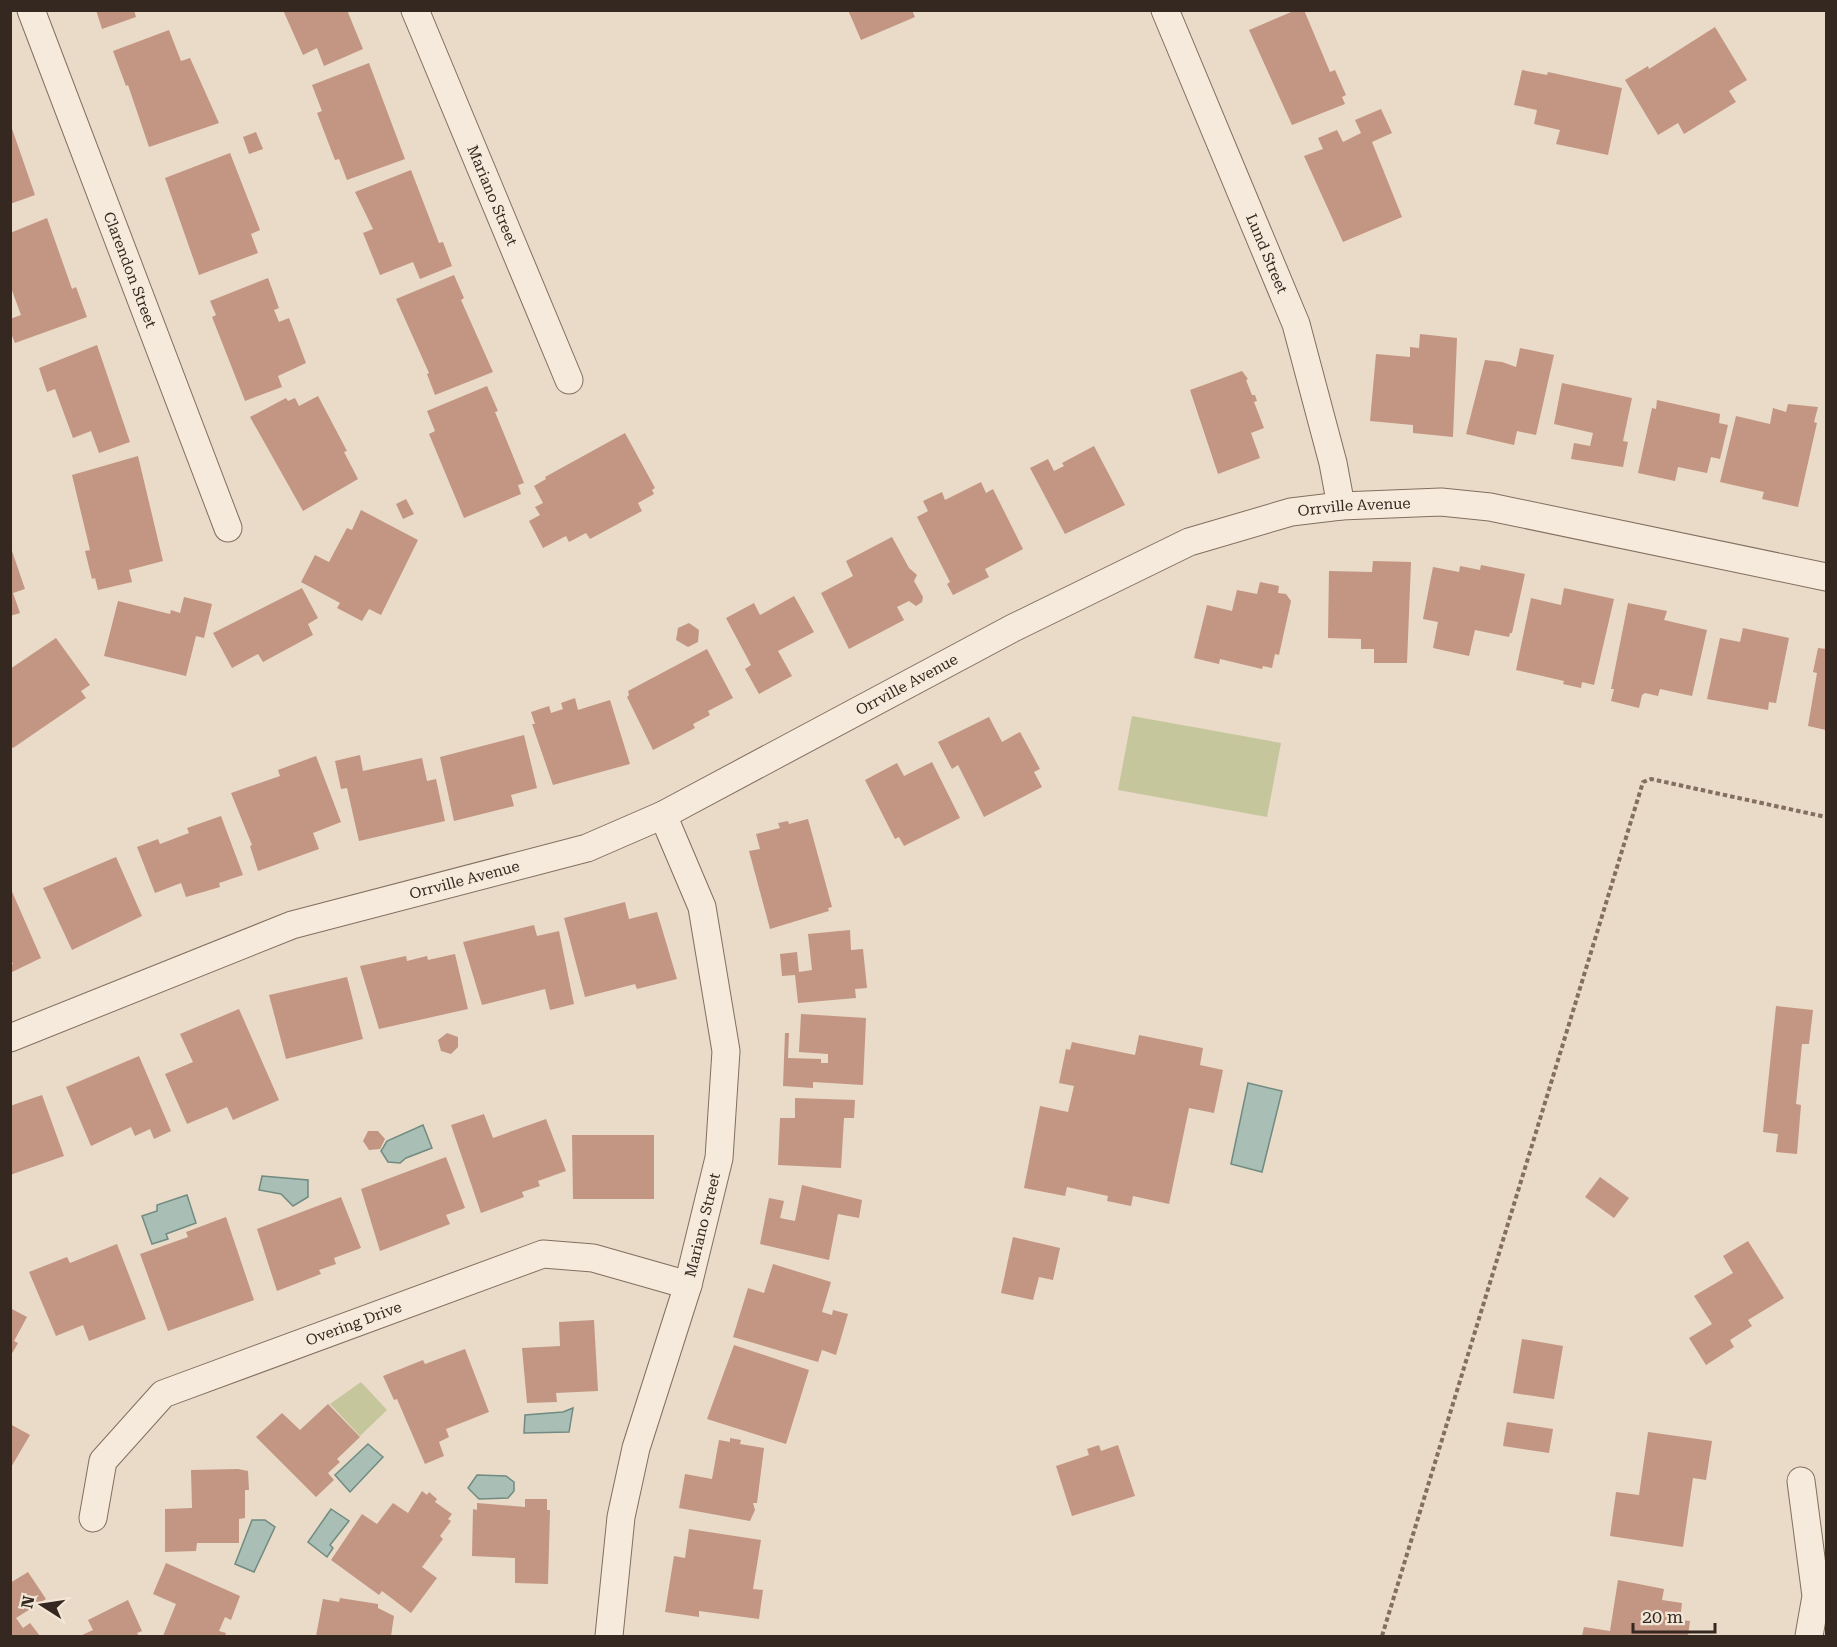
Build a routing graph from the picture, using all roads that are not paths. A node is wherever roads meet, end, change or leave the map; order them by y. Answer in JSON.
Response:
{"nodes":[{"id":1,"x":32,"y":10,"type":"edge"},
{"id":2,"x":415,"y":10,"type":"edge"},
{"id":3,"x":1165,"y":10,"type":"edge"},
{"id":4,"x":569,"y":380,"type":"dead end"},
{"id":5,"x":1341,"y":506,"type":"junction"},
{"id":6,"x":228,"y":528,"type":"dead end"},
{"id":7,"x":1827,"y":577,"type":"edge"},
{"id":8,"x":663,"y":815,"type":"junction"},
{"id":9,"x":10,"y":1038,"type":"edge"},
{"id":10,"x":688,"y":1285,"type":"junction"},
{"id":11,"x":1801,"y":1481,"type":"dead end"},
{"id":12,"x":93,"y":1518,"type":"dead end"},
{"id":13,"x":609,"y":1636,"type":"edge"},
{"id":14,"x":1809,"y":1636,"type":"edge"}],
"edges":[{"from":1,"to":6,"type":"street","name":"Clarendon Street"},
{"from":2,"to":4,"type":"street","name":"Mariano Street"},
{"from":3,"to":5,"type":"street","name":"Lund Street"},
{"from":5,"to":7,"type":"street","name":"Orrville Avenue"},
{"from":5,"to":8,"type":"street","name":"Orrville Avenue"},
{"from":8,"to":9,"type":"street","name":"Orrville Avenue"},
{"from":8,"to":10,"type":"street","name":"Mariano Street"},
{"from":10,"to":12,"type":"street","name":"Overing Drive"},
{"from":10,"to":13,"type":"street","name":"Mariano Street"},
{"from":11,"to":14,"type":"street"}]}
